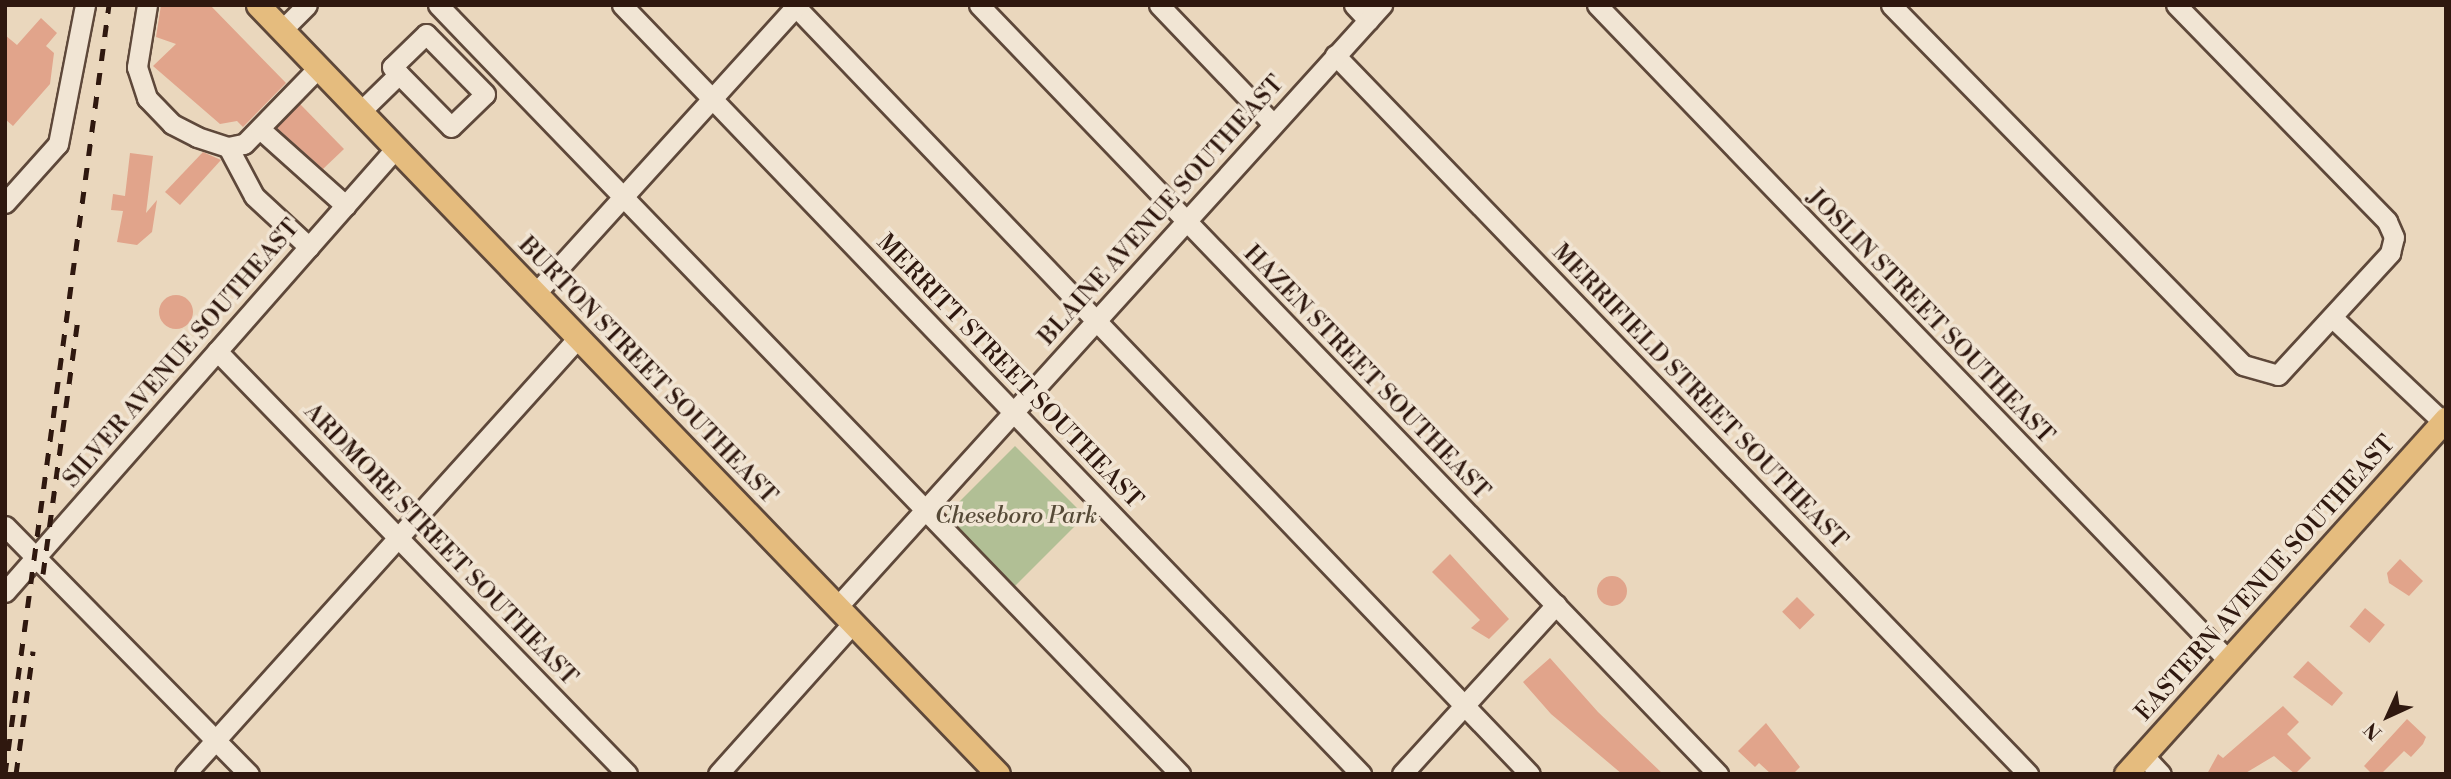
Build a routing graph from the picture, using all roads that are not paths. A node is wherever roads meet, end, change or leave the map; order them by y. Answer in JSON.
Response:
{"nodes":[{"id":1,"x":85,"y":5,"type":"edge"},
{"id":2,"x":147,"y":5,"type":"edge"},
{"id":3,"x":258,"y":5,"type":"edge"},
{"id":4,"x":307,"y":5,"type":"edge"},
{"id":5,"x":438,"y":5,"type":"edge"},
{"id":6,"x":622,"y":5,"type":"edge"},
{"id":7,"x":979,"y":5,"type":"edge"},
{"id":8,"x":1159,"y":5,"type":"edge"},
{"id":9,"x":1354,"y":5,"type":"edge"},
{"id":10,"x":1382,"y":5,"type":"edge"},
{"id":11,"x":1597,"y":5,"type":"edge"},
{"id":12,"x":1891,"y":5,"type":"edge"},
{"id":13,"x":2176,"y":5,"type":"edge"},
{"id":14,"x":795,"y":6,"type":"edge"},
{"id":15,"x":1368,"y":20,"type":"junction"},
{"id":16,"x":282,"y":30,"type":"junction"},
{"id":17,"x":1335,"y":55,"type":"junction"},
{"id":18,"x":318,"y":68,"type":"junction"},
{"id":19,"x":399,"y":74,"type":"junction"},
{"id":20,"x":712,"y":99,"type":"junction"},
{"id":21,"x":360,"y":112,"type":"junction"},
{"id":22,"x":1273,"y":124,"type":"junction"},
{"id":23,"x":260,"y":129,"type":"junction"},
{"id":24,"x":228,"y":146,"type":"junction"},
{"id":25,"x":395,"y":149,"type":"junction"},
{"id":26,"x":624,"y":197,"type":"junction"},
{"id":27,"x":5,"y":203,"type":"edge"},
{"id":28,"x":346,"y":206,"type":"junction"},
{"id":29,"x":1186,"y":222,"type":"junction"},
{"id":30,"x":309,"y":247,"type":"junction"},
{"id":31,"x":536,"y":294,"type":"junction"},
{"id":32,"x":2334,"y":319,"type":"junction"},
{"id":33,"x":1097,"y":321,"type":"junction"},
{"id":34,"x":578,"y":338,"type":"junction"},
{"id":35,"x":217,"y":351,"type":"junction"},
{"id":36,"x":1014,"y":412,"type":"junction"},
{"id":37,"x":2445,"y":420,"type":"edge"},
{"id":38,"x":926,"y":509,"type":"junction"},
{"id":39,"x":5,"y":526,"type":"edge"},
{"id":40,"x":396,"y":535,"type":"junction"},
{"id":41,"x":35,"y":558,"type":"junction"},
{"id":42,"x":5,"y":592,"type":"edge"},
{"id":43,"x":1556,"y":605,"type":"junction"},
{"id":44,"x":846,"y":614,"type":"junction"},
{"id":45,"x":2229,"y":661,"type":"junction"},
{"id":46,"x":1464,"y":706,"type":"junction"},
{"id":47,"x":216,"y":740,"type":"junction"},
{"id":48,"x":2143,"y":755,"type":"junction"},
{"id":49,"x":185,"y":774,"type":"edge"},
{"id":50,"x":249,"y":774,"type":"edge"},
{"id":51,"x":628,"y":774,"type":"edge"},
{"id":52,"x":718,"y":774,"type":"edge"},
{"id":53,"x":998,"y":774,"type":"edge"},
{"id":54,"x":1180,"y":774,"type":"edge"},
{"id":55,"x":1361,"y":774,"type":"edge"},
{"id":56,"x":1402,"y":774,"type":"edge"},
{"id":57,"x":1530,"y":774,"type":"edge"},
{"id":58,"x":1718,"y":774,"type":"edge"},
{"id":59,"x":2028,"y":774,"type":"edge"},
{"id":60,"x":2126,"y":774,"type":"edge"},
{"id":61,"x":2161,"y":774,"type":"edge"}],
"edges":[{"from":1,"to":27,"type":"street"},
{"from":2,"to":24,"type":"street"},
{"from":3,"to":16,"type":"main road","name":"BURTON STREET SOUTHEAST"},
{"from":4,"to":16,"type":"street"},
{"from":5,"to":26,"type":"street"},
{"from":6,"to":20,"type":"street","name":"MERRITT STREET SOUTHEAST"},
{"from":7,"to":29,"type":"street","name":"HAZEN STREET SOUTHEAST"},
{"from":8,"to":22,"type":"street"},
{"from":9,"to":15,"type":"street"},
{"from":10,"to":15,"type":"street","name":"BLAINE AVENUE SOUTHEAST"},
{"from":11,"to":45,"type":"street","name":"JOSLIN STREET SOUTHEAST"},
{"from":12,"to":32,"type":"street"},
{"from":13,"to":32,"type":"street"},
{"from":14,"to":20,"type":"street"},
{"from":14,"to":33,"type":"street"},
{"from":15,"to":17,"type":"street","name":"BLAINE AVENUE SOUTHEAST"},
{"from":16,"to":18,"type":"main road","name":"BURTON STREET SOUTHEAST"},
{"from":17,"to":22,"type":"street","name":"BLAINE AVENUE SOUTHEAST"},
{"from":17,"to":59,"type":"street","name":"MERRIFIELD STREET SOUTHEAST"},
{"from":18,"to":21,"type":"main road","name":"BURTON STREET SOUTHEAST"},
{"from":18,"to":23,"type":"street"},
{"from":19,"to":19,"type":"street"},
{"from":19,"to":21,"type":"street"},
{"from":20,"to":26,"type":"street"},
{"from":20,"to":36,"type":"street","name":"MERRITT STREET SOUTHEAST"},
{"from":21,"to":25,"type":"main road","name":"BURTON STREET SOUTHEAST"},
{"from":22,"to":29,"type":"street","name":"BLAINE AVENUE SOUTHEAST"},
{"from":23,"to":24,"type":"street"},
{"from":23,"to":28,"type":"street"},
{"from":24,"to":30,"type":"street"},
{"from":25,"to":28,"type":"street","name":"SILVER AVENUE SOUTHEAST"},
{"from":25,"to":31,"type":"main road","name":"BURTON STREET SOUTHEAST"},
{"from":26,"to":31,"type":"street"},
{"from":26,"to":38,"type":"street"},
{"from":28,"to":30,"type":"street","name":"SILVER AVENUE SOUTHEAST"},
{"from":29,"to":33,"type":"street","name":"BLAINE AVENUE SOUTHEAST"},
{"from":29,"to":43,"type":"street","name":"HAZEN STREET SOUTHEAST"},
{"from":30,"to":35,"type":"street","name":"SILVER AVENUE SOUTHEAST"},
{"from":31,"to":34,"type":"main road","name":"BURTON STREET SOUTHEAST"},
{"from":32,"to":37,"type":"street"},
{"from":33,"to":36,"type":"street","name":"BLAINE AVENUE SOUTHEAST"},
{"from":33,"to":46,"type":"street"},
{"from":34,"to":40,"type":"street"},
{"from":34,"to":44,"type":"main road","name":"BURTON STREET SOUTHEAST"},
{"from":35,"to":40,"type":"street","name":"ARDMORE STREET SOUTHEAST"},
{"from":35,"to":41,"type":"street","name":"SILVER AVENUE SOUTHEAST"},
{"from":36,"to":38,"type":"street","name":"BLAINE AVENUE SOUTHEAST"},
{"from":36,"to":55,"type":"street","name":"MERRITT STREET SOUTHEAST"},
{"from":37,"to":45,"type":"main road","name":"EASTERN AVENUE SOUTHEAST"},
{"from":38,"to":44,"type":"street","name":"BLAINE AVENUE SOUTHEAST"},
{"from":38,"to":54,"type":"street"},
{"from":39,"to":41,"type":"street"},
{"from":40,"to":47,"type":"street"},
{"from":40,"to":51,"type":"street","name":"ARDMORE STREET SOUTHEAST"},
{"from":41,"to":42,"type":"street","name":"SILVER AVENUE SOUTHEAST"},
{"from":41,"to":47,"type":"street"},
{"from":43,"to":46,"type":"street"},
{"from":43,"to":58,"type":"street","name":"HAZEN STREET SOUTHEAST"},
{"from":44,"to":52,"type":"street","name":"BLAINE AVENUE SOUTHEAST"},
{"from":44,"to":53,"type":"main road","name":"BURTON STREET SOUTHEAST"},
{"from":45,"to":48,"type":"main road","name":"EASTERN AVENUE SOUTHEAST"},
{"from":46,"to":56,"type":"street"},
{"from":46,"to":57,"type":"street"},
{"from":47,"to":49,"type":"street"},
{"from":47,"to":50,"type":"street"},
{"from":48,"to":60,"type":"main road","name":"EASTERN AVENUE SOUTHEAST"},
{"from":48,"to":61,"type":"street"}]}
